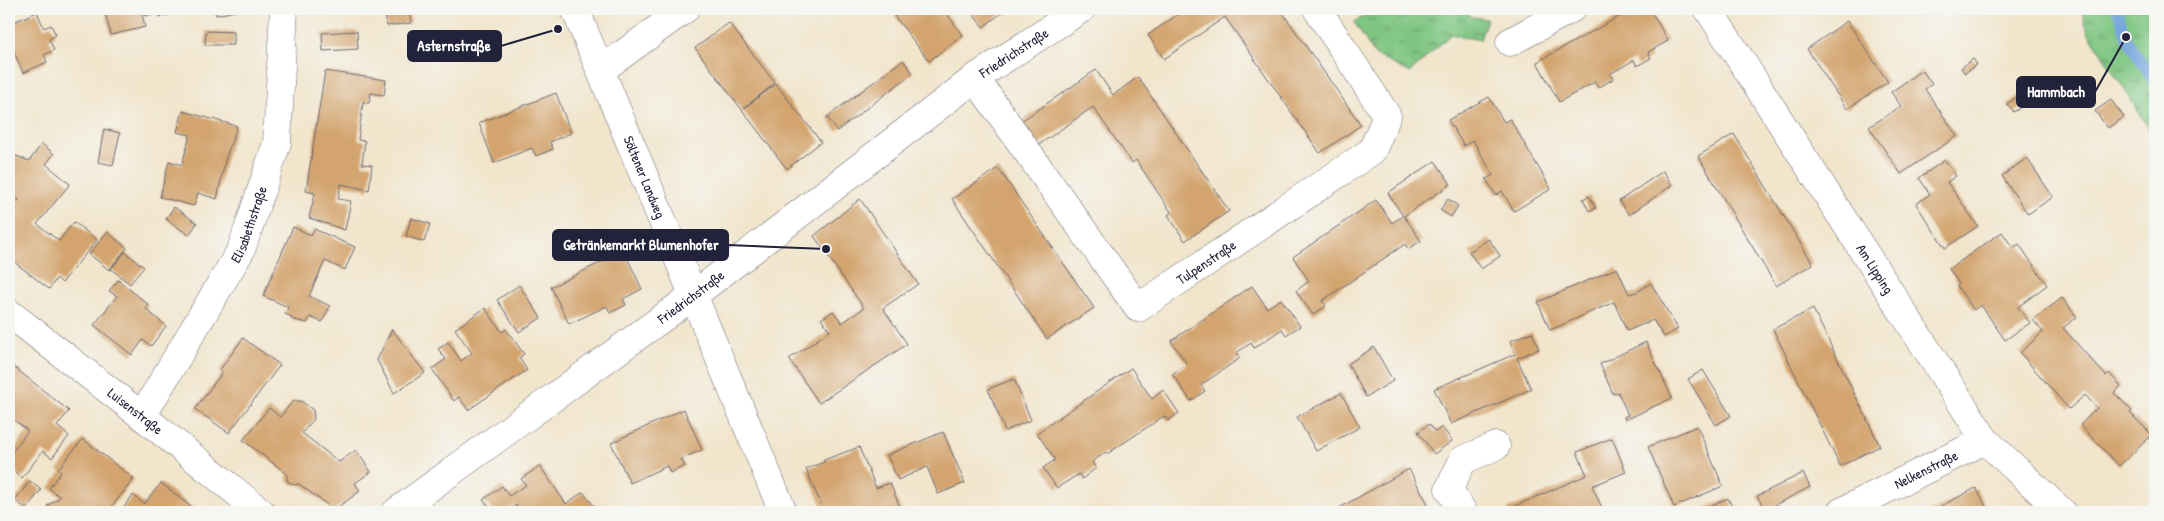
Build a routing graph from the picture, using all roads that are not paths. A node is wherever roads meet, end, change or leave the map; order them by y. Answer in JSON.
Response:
{"nodes":[{"id":1,"x":284,"y":9,"type":"edge"},
{"id":2,"x":575,"y":9,"type":"edge"},
{"id":3,"x":685,"y":9,"type":"edge"},
{"id":4,"x":1081,"y":9,"type":"edge"},
{"id":5,"x":1317,"y":9,"type":"edge"},
{"id":6,"x":1571,"y":9,"type":"edge"},
{"id":7,"x":1708,"y":9,"type":"edge"},
{"id":8,"x":1510,"y":42,"type":"dead end"},
{"id":9,"x":601,"y":70,"type":"junction"},
{"id":10,"x":975,"y":78,"type":"junction"},
{"id":11,"x":694,"y":295,"type":"junction"},
{"id":12,"x":9,"y":313,"type":"edge"},
{"id":13,"x":142,"y":416,"type":"junction"},
{"id":14,"x":1985,"y":440,"type":"junction"},
{"id":15,"x":1496,"y":446,"type":"dead end"},
{"id":16,"x":261,"y":512,"type":"edge"},
{"id":17,"x":396,"y":512,"type":"edge"},
{"id":18,"x":783,"y":512,"type":"edge"},
{"id":19,"x":1463,"y":512,"type":"edge"},
{"id":20,"x":1841,"y":512,"type":"edge"},
{"id":21,"x":2062,"y":512,"type":"edge"}],
"edges":[{"from":1,"to":13,"type":"street","name":"Elisabethstraße"},
{"from":2,"to":9,"type":"street","name":"Söltener Landweg"},
{"from":3,"to":9,"type":"street"},
{"from":4,"to":10,"type":"street","name":"Friedrichstraße"},
{"from":5,"to":10,"type":"street","name":"Tulpenstraße"},
{"from":6,"to":8,"type":"street"},
{"from":7,"to":14,"type":"street","name":"Am Lipping"},
{"from":9,"to":11,"type":"street","name":"Söltener Landweg"},
{"from":10,"to":11,"type":"street","name":"Friedrichstraße"},
{"from":11,"to":17,"type":"street","name":"Friedrichstraße"},
{"from":11,"to":18,"type":"street","name":"Söltener Landweg"},
{"from":12,"to":13,"type":"street","name":"Luisenstraße"},
{"from":13,"to":16,"type":"street","name":"Luisenstraße"},
{"from":14,"to":20,"type":"street","name":"Nelkenstraße"},
{"from":14,"to":21,"type":"street","name":"Am Lipping"},
{"from":15,"to":19,"type":"street"}]}
